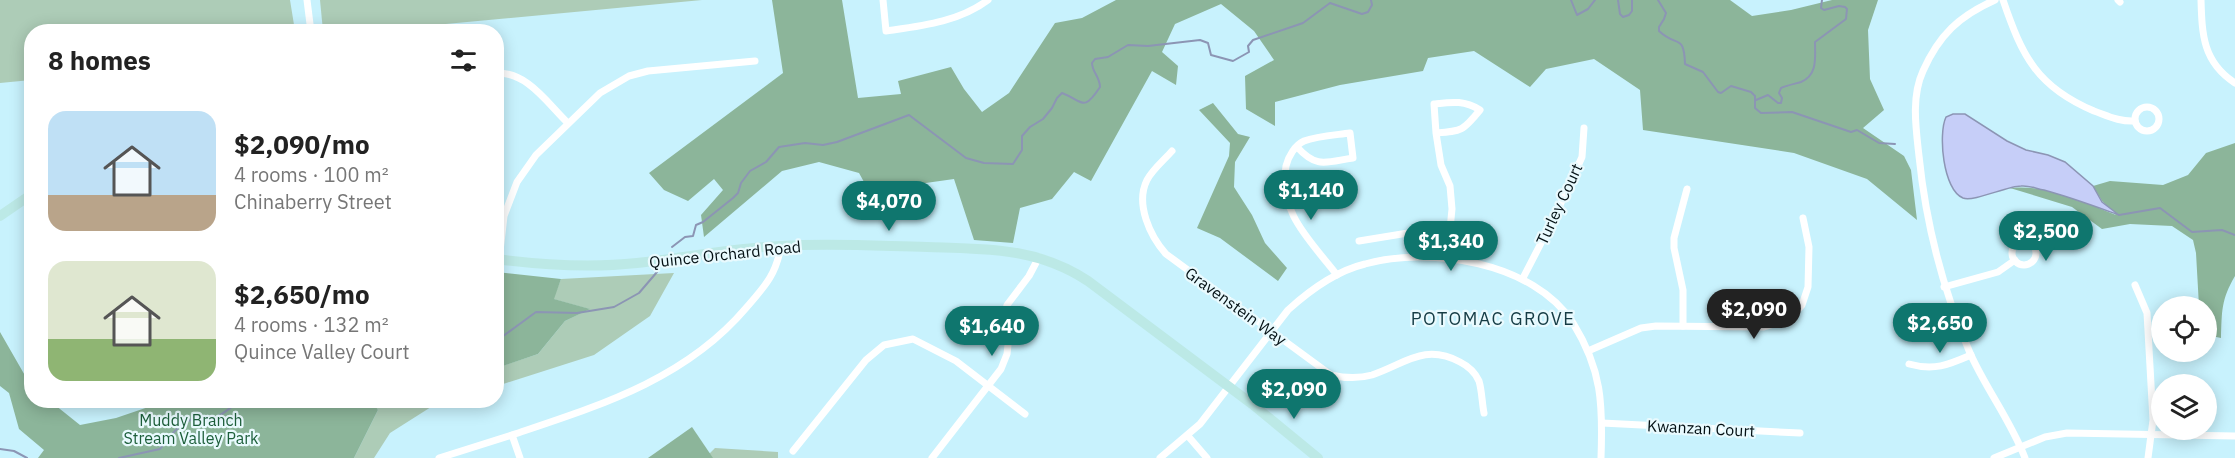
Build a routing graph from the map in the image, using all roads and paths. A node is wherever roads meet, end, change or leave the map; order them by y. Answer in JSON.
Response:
{"nodes":[{"id":1,"x":308,"y":0,"type":"edge"},
{"id":2,"x":883,"y":0,"type":"edge"},
{"id":3,"x":988,"y":0,"type":"edge"},
{"id":4,"x":1995,"y":0,"type":"edge"},
{"id":5,"x":2002,"y":0,"type":"edge"},
{"id":6,"x":2201,"y":0,"type":"edge"},
{"id":7,"x":310,"y":24,"type":"edge"},
{"id":8,"x":755,"y":61,"type":"dead end"},
{"id":9,"x":504,"y":74,"type":"edge"},
{"id":10,"x":2235,"y":83,"type":"edge"},
{"id":11,"x":2135,"y":121,"type":"dead end"},
{"id":12,"x":568,"y":123,"type":"junction"},
{"id":13,"x":1584,"y":128,"type":"dead end"},
{"id":14,"x":1436,"y":133,"type":"junction"},
{"id":15,"x":1297,"y":147,"type":"junction"},
{"id":16,"x":1172,"y":152,"type":"dead end"},
{"id":17,"x":1687,"y":189,"type":"dead end"},
{"id":18,"x":24,"y":200,"type":"edge"},
{"id":19,"x":0,"y":216,"type":"edge"},
{"id":20,"x":504,"y":216,"type":"edge"},
{"id":21,"x":1803,"y":218,"type":"dead end"},
{"id":22,"x":1450,"y":234,"type":"junction"},
{"id":23,"x":1359,"y":241,"type":"dead end"},
{"id":24,"x":781,"y":246,"type":"junction"},
{"id":25,"x":1039,"y":257,"type":"junction"},
{"id":26,"x":1447,"y":259,"type":"junction"},
{"id":27,"x":504,"y":260,"type":"edge"},
{"id":28,"x":2015,"y":260,"type":"dead end"},
{"id":29,"x":1337,"y":275,"type":"junction"},
{"id":30,"x":1523,"y":278,"type":"junction"},
{"id":31,"x":2135,"y":285,"type":"dead end"},
{"id":32,"x":1944,"y":287,"type":"junction"},
{"id":33,"x":1683,"y":326,"type":"junction"},
{"id":34,"x":1271,"y":331,"type":"junction"},
{"id":35,"x":1588,"y":351,"type":"junction"},
{"id":36,"x":1971,"y":355,"type":"junction"},
{"id":37,"x":1909,"y":364,"type":"dead end"},
{"id":38,"x":2151,"y":384,"type":"edge"},
{"id":39,"x":989,"y":386,"type":"junction"},
{"id":40,"x":1230,"y":388,"type":"junction"},
{"id":41,"x":1484,"y":413,"type":"dead end"},
{"id":42,"x":1025,"y":414,"type":"dead end"},
{"id":43,"x":1602,"y":423,"type":"junction"},
{"id":44,"x":1800,"y":433,"type":"dead end"},
{"id":45,"x":2151,"y":434,"type":"edge"},
{"id":46,"x":512,"y":435,"type":"junction"},
{"id":47,"x":1188,"y":436,"type":"junction"},
{"id":48,"x":2217,"y":436,"type":"edge"},
{"id":49,"x":2235,"y":436,"type":"edge"},
{"id":50,"x":2151,"y":440,"type":"edge"},
{"id":51,"x":2021,"y":447,"type":"junction"},
{"id":52,"x":793,"y":451,"type":"dead end"},
{"id":53,"x":439,"y":458,"type":"edge"},
{"id":54,"x":520,"y":458,"type":"edge"},
{"id":55,"x":932,"y":458,"type":"edge"},
{"id":56,"x":1160,"y":458,"type":"edge"},
{"id":57,"x":1207,"y":458,"type":"edge"},
{"id":58,"x":1318,"y":458,"type":"edge"},
{"id":59,"x":1601,"y":458,"type":"edge"},
{"id":60,"x":1994,"y":458,"type":"edge"},
{"id":61,"x":2025,"y":458,"type":"edge"},
{"id":62,"x":2148,"y":458,"type":"edge"}],
"edges":[{"from":1,"to":7,"type":"street"},
{"from":2,"to":3,"type":"street"},
{"from":4,"to":32,"type":"street"},
{"from":5,"to":11,"type":"street"},
{"from":6,"to":10,"type":"street"},
{"from":8,"to":12,"type":"street"},
{"from":9,"to":12,"type":"street"},
{"from":12,"to":20,"type":"street"},
{"from":13,"to":30,"type":"street","name":"Turley Court"},
{"from":14,"to":14,"type":"street"},
{"from":14,"to":22,"type":"street"},
{"from":15,"to":15,"type":"street"},
{"from":15,"to":29,"type":"street"},
{"from":16,"to":34,"type":"street","name":"Gravenstein Way"},
{"from":17,"to":33,"type":"street"},
{"from":18,"to":19,"type":"street"},
{"from":21,"to":33,"type":"street"},
{"from":22,"to":23,"type":"street"},
{"from":22,"to":26,"type":"street"},
{"from":24,"to":25,"type":"street","name":"Quince Orchard Road"},
{"from":24,"to":27,"type":"street","name":"Quince Orchard Road"},
{"from":24,"to":46,"type":"street"},
{"from":25,"to":39,"type":"street"},
{"from":25,"to":40,"type":"street","name":"Quince Orchard Road"},
{"from":26,"to":29,"type":"street"},
{"from":26,"to":30,"type":"street"},
{"from":28,"to":32,"type":"street"},
{"from":29,"to":34,"type":"street"},
{"from":30,"to":35,"type":"street"},
{"from":31,"to":38,"type":"street"},
{"from":32,"to":36,"type":"street"},
{"from":33,"to":35,"type":"street"},
{"from":34,"to":40,"type":"street"},
{"from":34,"to":41,"type":"street","name":"Gravenstein Way"},
{"from":35,"to":43,"type":"street"},
{"from":36,"to":37,"type":"street"},
{"from":36,"to":51,"type":"street"},
{"from":39,"to":42,"type":"street"},
{"from":39,"to":52,"type":"street"},
{"from":39,"to":55,"type":"street"},
{"from":40,"to":47,"type":"street"},
{"from":40,"to":58,"type":"street","name":"Quince Orchard Road"},
{"from":43,"to":44,"type":"street","name":"Kwanzan Court"},
{"from":43,"to":59,"type":"street"},
{"from":45,"to":51,"type":"street"},
{"from":46,"to":53,"type":"street"},
{"from":46,"to":54,"type":"street"},
{"from":47,"to":56,"type":"street"},
{"from":47,"to":57,"type":"street"},
{"from":48,"to":49,"type":"street"},
{"from":50,"to":62,"type":"street"},
{"from":51,"to":60,"type":"street"},
{"from":51,"to":61,"type":"street"}]}
